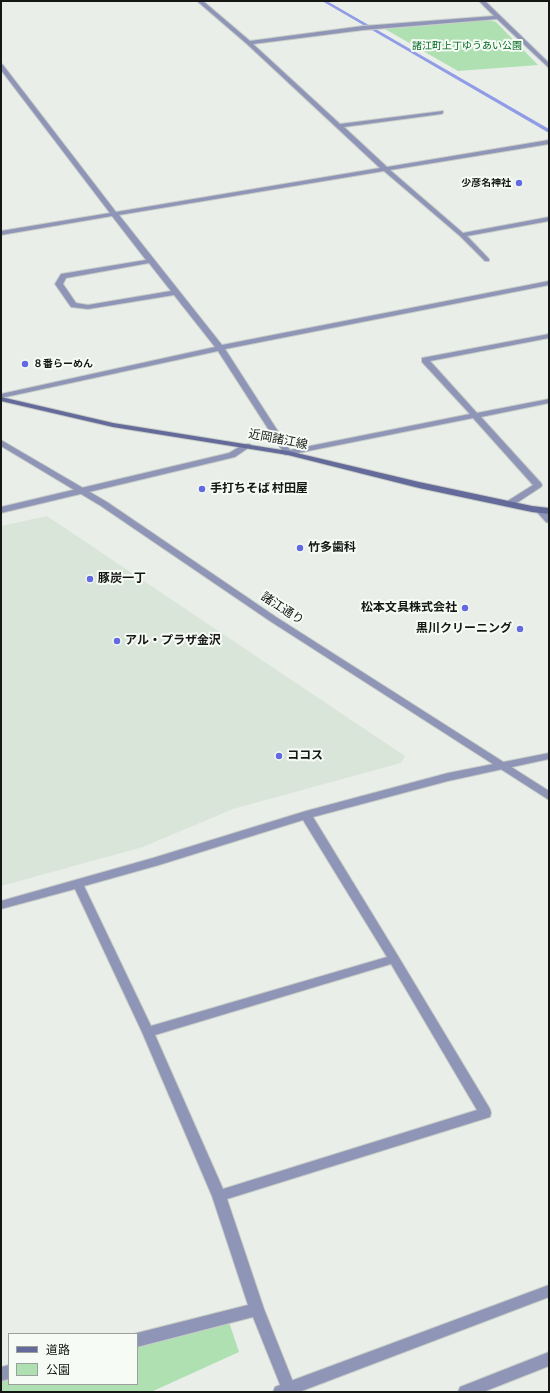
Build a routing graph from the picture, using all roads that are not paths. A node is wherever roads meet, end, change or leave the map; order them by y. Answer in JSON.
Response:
{"nodes":[{"id":1,"x":200,"y":1,"type":"edge"},
{"id":2,"x":482,"y":1,"type":"edge"},
{"id":3,"x":499,"y":17,"type":"junction"},
{"id":4,"x":249,"y":43,"type":"junction"},
{"id":5,"x":1,"y":66,"type":"edge"},
{"id":6,"x":549,"y":66,"type":"edge"},
{"id":7,"x":441,"y":112,"type":"dead end"},
{"id":8,"x":340,"y":126,"type":"junction"},
{"id":9,"x":549,"y":142,"type":"edge"},
{"id":10,"x":385,"y":169,"type":"junction"},
{"id":11,"x":114,"y":214,"type":"junction"},
{"id":12,"x":549,"y":219,"type":"edge"},
{"id":13,"x":1,"y":233,"type":"edge"},
{"id":14,"x":462,"y":235,"type":"junction"},
{"id":15,"x":487,"y":260,"type":"dead end"},
{"id":16,"x":151,"y":261,"type":"junction"},
{"id":17,"x":549,"y":283,"type":"edge"},
{"id":18,"x":176,"y":292,"type":"junction"},
{"id":19,"x":549,"y":336,"type":"edge"},
{"id":20,"x":220,"y":348,"type":"junction"},
{"id":21,"x":1,"y":397,"type":"edge"},
{"id":22,"x":549,"y":401,"type":"edge"},
{"id":23,"x":476,"y":416,"type":"junction"},
{"id":24,"x":1,"y":442,"type":"edge"},
{"id":25,"x":246,"y":446,"type":"junction"},
{"id":26,"x":288,"y":453,"type":"junction"},
{"id":27,"x":82,"y":492,"type":"junction"},
{"id":28,"x":509,"y":504,"type":"junction"},
{"id":29,"x":1,"y":510,"type":"edge"},
{"id":30,"x":544,"y":511,"type":"edge"},
{"id":31,"x":549,"y":520,"type":"edge"},
{"id":32,"x":549,"y":756,"type":"edge"},
{"id":33,"x":502,"y":764,"type":"junction"},
{"id":34,"x":549,"y":796,"type":"edge"},
{"id":35,"x":306,"y":815,"type":"junction"},
{"id":36,"x":78,"y":884,"type":"junction"},
{"id":37,"x":1,"y":905,"type":"edge"},
{"id":38,"x":394,"y":959,"type":"junction"},
{"id":39,"x":148,"y":1032,"type":"junction"},
{"id":40,"x":219,"y":1196,"type":"junction"},
{"id":41,"x":549,"y":1291,"type":"edge"},
{"id":42,"x":257,"y":1309,"type":"junction"},
{"id":43,"x":138,"y":1340,"type":"edge"},
{"id":44,"x":549,"y":1359,"type":"edge"},
{"id":45,"x":286,"y":1391,"type":"edge"},
{"id":46,"x":465,"y":1392,"type":"edge"}],
"edges":[{"from":1,"to":4,"type":"street"},
{"from":2,"to":3,"type":"street"},
{"from":3,"to":4,"type":"street"},
{"from":3,"to":6,"type":"street"},
{"from":4,"to":8,"type":"street"},
{"from":5,"to":11,"type":"street"},
{"from":7,"to":8,"type":"street"},
{"from":8,"to":10,"type":"street"},
{"from":9,"to":10,"type":"street"},
{"from":10,"to":11,"type":"street"},
{"from":10,"to":14,"type":"street"},
{"from":11,"to":13,"type":"street"},
{"from":11,"to":16,"type":"street"},
{"from":12,"to":14,"type":"street"},
{"from":14,"to":15,"type":"street"},
{"from":16,"to":18,"type":"street"},
{"from":16,"to":18,"type":"street"},
{"from":17,"to":20,"type":"street"},
{"from":18,"to":20,"type":"street"},
{"from":19,"to":23,"type":"street"},
{"from":20,"to":21,"type":"street"},
{"from":20,"to":26,"type":"street"},
{"from":21,"to":25,"type":"main road","name":"近岡諸江線"},
{"from":22,"to":23,"type":"street"},
{"from":23,"to":26,"type":"street"},
{"from":23,"to":28,"type":"street"},
{"from":24,"to":27,"type":"street","name":"諸江通り"},
{"from":25,"to":26,"type":"main road","name":"近岡諸江線"},
{"from":25,"to":27,"type":"street"},
{"from":26,"to":28,"type":"main road","name":"近岡諸江線"},
{"from":27,"to":29,"type":"street"},
{"from":27,"to":33,"type":"street","name":"諸江通り"},
{"from":28,"to":30,"type":"main road","name":"近岡諸江線"},
{"from":30,"to":31,"type":"street"},
{"from":32,"to":33,"type":"street"},
{"from":33,"to":34,"type":"street","name":"諸江通り"},
{"from":33,"to":35,"type":"street"},
{"from":35,"to":36,"type":"street"},
{"from":35,"to":38,"type":"street"},
{"from":36,"to":37,"type":"street"},
{"from":36,"to":39,"type":"street"},
{"from":38,"to":39,"type":"street"},
{"from":38,"to":40,"type":"street"},
{"from":39,"to":40,"type":"street"},
{"from":40,"to":42,"type":"street"},
{"from":41,"to":45,"type":"street"},
{"from":42,"to":43,"type":"street"},
{"from":42,"to":45,"type":"street"},
{"from":44,"to":46,"type":"street"}]}
